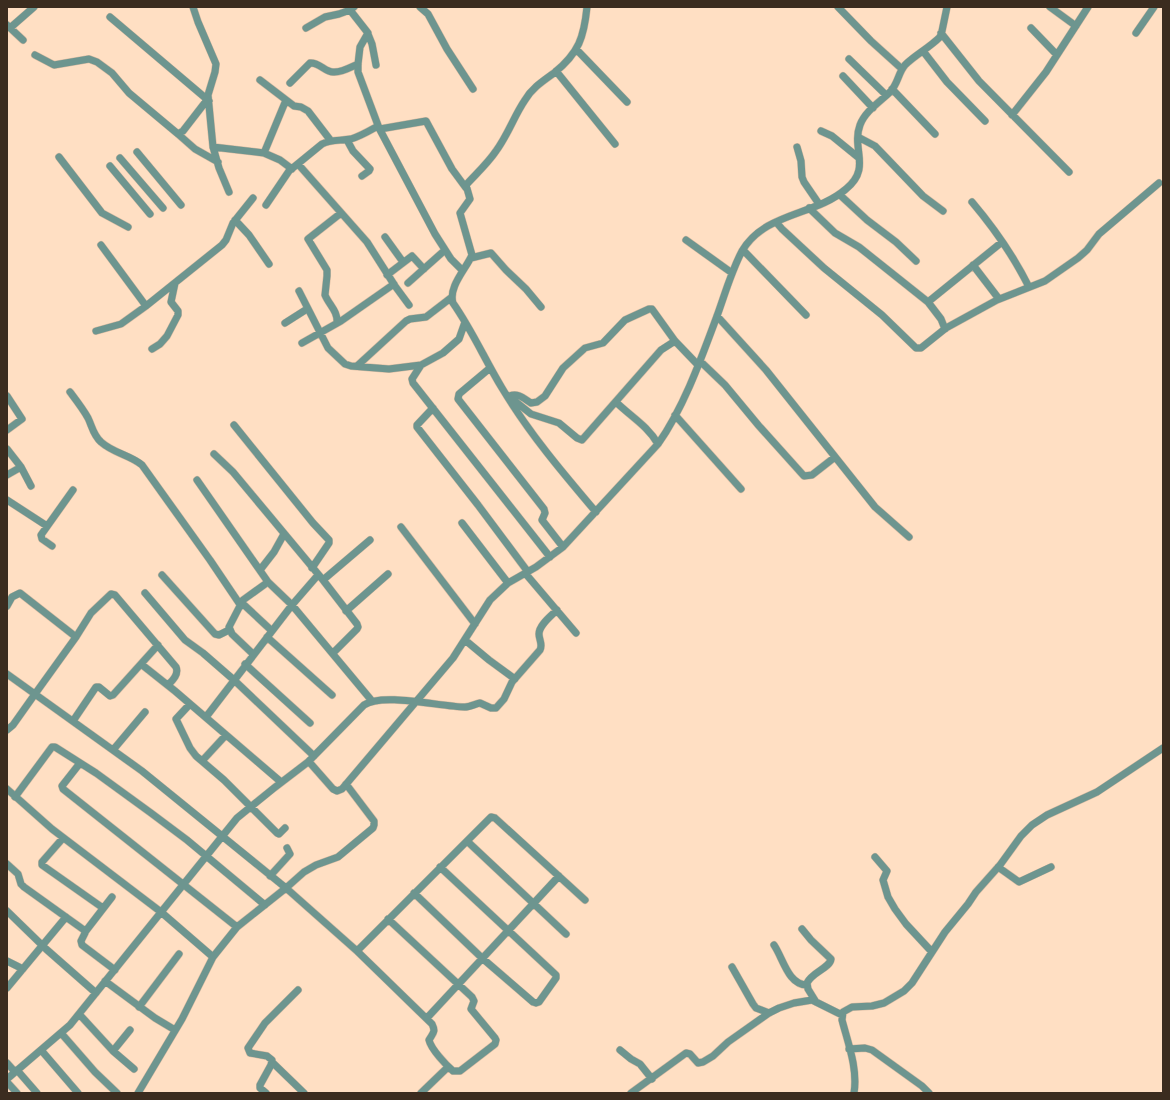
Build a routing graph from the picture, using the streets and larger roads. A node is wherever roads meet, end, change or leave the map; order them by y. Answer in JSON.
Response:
{"nodes":[{"id":1,"x":34,"y":7,"type":"edge"},
{"id":2,"x":193,"y":7,"type":"edge"},
{"id":3,"x":420,"y":7,"type":"edge"},
{"id":4,"x":587,"y":7,"type":"edge"},
{"id":5,"x":838,"y":7,"type":"edge"},
{"id":6,"x":947,"y":7,"type":"edge"},
{"id":7,"x":1050,"y":7,"type":"edge"},
{"id":8,"x":1088,"y":7,"type":"edge"},
{"id":9,"x":1154,"y":7,"type":"edge"},
{"id":10,"x":352,"y":9,"type":"edge"},
{"id":11,"x":110,"y":17,"type":"dead end"},
{"id":12,"x":1076,"y":26,"type":"junction"},
{"id":13,"x":8,"y":27,"type":"edge"},
{"id":14,"x":306,"y":28,"type":"dead end"},
{"id":15,"x":1031,"y":28,"type":"dead end"},
{"id":16,"x":941,"y":33,"type":"junction"},
{"id":17,"x":1136,"y":33,"type":"dead end"},
{"id":18,"x":368,"y":34,"type":"junction"},
{"id":19,"x":23,"y":40,"type":"dead end"},
{"id":20,"x":576,"y":49,"type":"junction"},
{"id":21,"x":923,"y":51,"type":"junction"},
{"id":22,"x":35,"y":55,"type":"dead end"},
{"id":23,"x":1057,"y":55,"type":"junction"},
{"id":24,"x":849,"y":59,"type":"dead end"},
{"id":25,"x":358,"y":64,"type":"junction"},
{"id":26,"x":376,"y":65,"type":"dead end"},
{"id":27,"x":902,"y":69,"type":"junction"},
{"id":28,"x":556,"y":71,"type":"junction"},
{"id":29,"x":843,"y":76,"type":"dead end"},
{"id":30,"x":260,"y":80,"type":"dead end"},
{"id":31,"x":290,"y":83,"type":"dead end"},
{"id":32,"x":473,"y":89,"type":"dead end"},
{"id":33,"x":892,"y":90,"type":"junction"},
{"id":34,"x":886,"y":95,"type":"junction"},
{"id":35,"x":286,"y":100,"type":"junction"},
{"id":36,"x":208,"y":101,"type":"junction"},
{"id":37,"x":627,"y":102,"type":"dead end"},
{"id":38,"x":873,"y":108,"type":"junction"},
{"id":39,"x":1012,"y":115,"type":"junction"},
{"id":40,"x":985,"y":121,"type":"dead end"},
{"id":41,"x":379,"y":128,"type":"junction"},
{"id":42,"x":821,"y":131,"type":"dead end"},
{"id":43,"x":178,"y":134,"type":"junction"},
{"id":44,"x":935,"y":134,"type":"dead end"},
{"id":45,"x":858,"y":137,"type":"junction"},
{"id":46,"x":347,"y":140,"type":"junction"},
{"id":47,"x":331,"y":141,"type":"junction"},
{"id":48,"x":615,"y":144,"type":"dead end"},
{"id":49,"x":213,"y":147,"type":"junction"},
{"id":50,"x":797,"y":147,"type":"dead end"},
{"id":51,"x":137,"y":152,"type":"dead end"},
{"id":52,"x":264,"y":153,"type":"junction"},
{"id":53,"x":59,"y":156,"type":"dead end"},
{"id":54,"x":120,"y":158,"type":"dead end"},
{"id":55,"x":859,"y":158,"type":"junction"},
{"id":56,"x":218,"y":162,"type":"junction"},
{"id":57,"x":110,"y":166,"type":"dead end"},
{"id":58,"x":295,"y":166,"type":"junction"},
{"id":59,"x":1069,"y":172,"type":"dead end"},
{"id":60,"x":362,"y":176,"type":"dead end"},
{"id":61,"x":1159,"y":183,"type":"dead end"},
{"id":62,"x":466,"y":188,"type":"junction"},
{"id":63,"x":229,"y":192,"type":"dead end"},
{"id":64,"x":840,"y":195,"type":"junction"},
{"id":65,"x":253,"y":198,"type":"dead end"},
{"id":66,"x":972,"y":202,"type":"dead end"},
{"id":67,"x":819,"y":204,"type":"junction"},
{"id":68,"x":181,"y":205,"type":"dead end"},
{"id":69,"x":266,"y":205,"type":"dead end"},
{"id":70,"x":163,"y":208,"type":"dead end"},
{"id":71,"x":809,"y":208,"type":"junction"},
{"id":72,"x":943,"y":212,"type":"dead end"},
{"id":73,"x":341,"y":213,"type":"junction"},
{"id":74,"x":150,"y":214,"type":"dead end"},
{"id":75,"x":235,"y":220,"type":"junction"},
{"id":76,"x":776,"y":222,"type":"junction"},
{"id":77,"x":128,"y":228,"type":"dead end"},
{"id":78,"x":385,"y":237,"type":"dead end"},
{"id":79,"x":686,"y":240,"type":"dead end"},
{"id":80,"x":1002,"y":242,"type":"junction"},
{"id":81,"x":101,"y":245,"type":"dead end"},
{"id":82,"x":445,"y":250,"type":"junction"},
{"id":83,"x":743,"y":250,"type":"junction"},
{"id":84,"x":472,"y":258,"type":"junction"},
{"id":85,"x":916,"y":261,"type":"dead end"},
{"id":86,"x":403,"y":262,"type":"junction"},
{"id":87,"x":270,"y":264,"type":"dead end"},
{"id":88,"x":973,"y":265,"type":"junction"},
{"id":89,"x":424,"y":269,"type":"junction"},
{"id":90,"x":462,"y":270,"type":"junction"},
{"id":91,"x":732,"y":273,"type":"junction"},
{"id":92,"x":387,"y":274,"type":"junction"},
{"id":93,"x":408,"y":283,"type":"dead end"},
{"id":94,"x":175,"y":284,"type":"junction"},
{"id":95,"x":394,"y":284,"type":"junction"},
{"id":96,"x":1029,"y":287,"type":"junction"},
{"id":97,"x":299,"y":291,"type":"dead end"},
{"id":98,"x":452,"y":297,"type":"junction"},
{"id":99,"x":999,"y":299,"type":"junction"},
{"id":100,"x":928,"y":302,"type":"junction"},
{"id":101,"x":409,"y":305,"type":"dead end"},
{"id":102,"x":146,"y":306,"type":"junction"},
{"id":103,"x":541,"y":307,"type":"dead end"},
{"id":104,"x":307,"y":309,"type":"junction"},
{"id":105,"x":806,"y":315,"type":"dead end"},
{"id":106,"x":717,"y":316,"type":"junction"},
{"id":107,"x":465,"y":322,"type":"junction"},
{"id":108,"x":285,"y":323,"type":"dead end"},
{"id":109,"x":337,"y":323,"type":"junction"},
{"id":110,"x":945,"y":329,"type":"junction"},
{"id":111,"x":96,"y":331,"type":"dead end"},
{"id":112,"x":319,"y":333,"type":"junction"},
{"id":113,"x":675,"y":341,"type":"junction"},
{"id":114,"x":302,"y":343,"type":"dead end"},
{"id":115,"x":152,"y":349,"type":"dead end"},
{"id":116,"x":699,"y":363,"type":"junction"},
{"id":117,"x":421,"y":365,"type":"junction"},
{"id":118,"x":357,"y":366,"type":"junction"},
{"id":119,"x":490,"y":368,"type":"junction"},
{"id":120,"x":70,"y":392,"type":"dead end"},
{"id":121,"x":507,"y":394,"type":"junction"},
{"id":122,"x":7,"y":396,"type":"edge"},
{"id":123,"x":616,"y":402,"type":"junction"},
{"id":124,"x":433,"y":408,"type":"junction"},
{"id":125,"x":675,"y":415,"type":"junction"},
{"id":126,"x":234,"y":425,"type":"dead end"},
{"id":127,"x":7,"y":430,"type":"edge"},
{"id":128,"x":658,"y":444,"type":"junction"},
{"id":129,"x":7,"y":449,"type":"edge"},
{"id":130,"x":214,"y":454,"type":"dead end"},
{"id":131,"x":835,"y":457,"type":"junction"},
{"id":132,"x":21,"y":467,"type":"junction"},
{"id":133,"x":7,"y":476,"type":"edge"},
{"id":134,"x":197,"y":480,"type":"dead end"},
{"id":135,"x":31,"y":486,"type":"dead end"},
{"id":136,"x":741,"y":489,"type":"dead end"},
{"id":137,"x":73,"y":490,"type":"dead end"},
{"id":138,"x":7,"y":500,"type":"edge"},
{"id":139,"x":596,"y":512,"type":"junction"},
{"id":140,"x":462,"y":523,"type":"dead end"},
{"id":141,"x":47,"y":526,"type":"junction"},
{"id":142,"x":401,"y":527,"type":"dead end"},
{"id":143,"x":284,"y":534,"type":"junction"},
{"id":144,"x":910,"y":537,"type":"dead end"},
{"id":145,"x":370,"y":540,"type":"dead end"},
{"id":146,"x":52,"y":546,"type":"dead end"},
{"id":147,"x":563,"y":548,"type":"junction"},
{"id":148,"x":550,"y":558,"type":"junction"},
{"id":149,"x":312,"y":568,"type":"junction"},
{"id":150,"x":260,"y":570,"type":"junction"},
{"id":151,"x":527,"y":572,"type":"junction"},
{"id":152,"x":388,"y":574,"type":"dead end"},
{"id":153,"x":162,"y":575,"type":"dead end"},
{"id":154,"x":320,"y":578,"type":"junction"},
{"id":155,"x":268,"y":582,"type":"junction"},
{"id":156,"x":508,"y":583,"type":"junction"},
{"id":157,"x":145,"y":593,"type":"dead end"},
{"id":158,"x":241,"y":604,"type":"junction"},
{"id":159,"x":292,"y":605,"type":"junction"},
{"id":160,"x":7,"y":606,"type":"edge"},
{"id":161,"x":346,"y":610,"type":"junction"},
{"id":162,"x":557,"y":610,"type":"junction"},
{"id":163,"x":475,"y":624,"type":"junction"},
{"id":164,"x":230,"y":630,"type":"junction"},
{"id":165,"x":576,"y":633,"type":"dead end"},
{"id":166,"x":270,"y":634,"type":"junction"},
{"id":167,"x":76,"y":637,"type":"junction"},
{"id":168,"x":465,"y":640,"type":"junction"},
{"id":169,"x":158,"y":645,"type":"junction"},
{"id":170,"x":333,"y":653,"type":"junction"},
{"id":171,"x":254,"y":654,"type":"junction"},
{"id":172,"x":141,"y":664,"type":"junction"},
{"id":173,"x":245,"y":664,"type":"junction"},
{"id":174,"x":8,"y":675,"type":"edge"},
{"id":175,"x":515,"y":679,"type":"junction"},
{"id":176,"x":234,"y":680,"type":"junction"},
{"id":177,"x":168,"y":685,"type":"junction"},
{"id":178,"x":36,"y":694,"type":"junction"},
{"id":179,"x":332,"y":695,"type":"dead end"},
{"id":180,"x":372,"y":701,"type":"junction"},
{"id":181,"x":417,"y":702,"type":"junction"},
{"id":182,"x":190,"y":704,"type":"junction"},
{"id":183,"x":145,"y":712,"type":"dead end"},
{"id":184,"x":206,"y":717,"type":"junction"},
{"id":185,"x":73,"y":721,"type":"junction"},
{"id":186,"x":310,"y":723,"type":"dead end"},
{"id":187,"x":7,"y":730,"type":"edge"},
{"id":188,"x":226,"y":735,"type":"junction"},
{"id":189,"x":1163,"y":748,"type":"edge"},
{"id":190,"x":113,"y":750,"type":"junction"},
{"id":191,"x":314,"y":756,"type":"junction"},
{"id":192,"x":202,"y":761,"type":"junction"},
{"id":193,"x":308,"y":762,"type":"junction"},
{"id":194,"x":80,"y":763,"type":"junction"},
{"id":195,"x":281,"y":782,"type":"junction"},
{"id":196,"x":346,"y":784,"type":"junction"},
{"id":197,"x":7,"y":789,"type":"edge"},
{"id":198,"x":15,"y":797,"type":"junction"},
{"id":199,"x":251,"y":806,"type":"junction"},
{"id":200,"x":285,"y":828,"type":"dead end"},
{"id":201,"x":221,"y":836,"type":"junction"},
{"id":202,"x":63,"y":838,"type":"junction"},
{"id":203,"x":467,"y":842,"type":"junction"},
{"id":204,"x":286,"y":848,"type":"dead end"},
{"id":205,"x":206,"y":856,"type":"junction"},
{"id":206,"x":875,"y":857,"type":"dead end"},
{"id":207,"x":7,"y":864,"type":"edge"},
{"id":208,"x":440,"y":867,"type":"junction"},
{"id":209,"x":1051,"y":867,"type":"dead end"},
{"id":210,"x":998,"y":868,"type":"junction"},
{"id":211,"x":270,"y":876,"type":"junction"},
{"id":212,"x":559,"y":876,"type":"junction"},
{"id":213,"x":183,"y":884,"type":"junction"},
{"id":214,"x":286,"y":888,"type":"junction"},
{"id":215,"x":414,"y":893,"type":"junction"},
{"id":216,"x":112,"y":897,"type":"dead end"},
{"id":217,"x":585,"y":900,"type":"dead end"},
{"id":218,"x":534,"y":903,"type":"junction"},
{"id":219,"x":265,"y":905,"type":"junction"},
{"id":220,"x":103,"y":908,"type":"junction"},
{"id":221,"x":7,"y":911,"type":"edge"},
{"id":222,"x":161,"y":912,"type":"junction"},
{"id":223,"x":66,"y":917,"type":"junction"},
{"id":224,"x":388,"y":919,"type":"junction"},
{"id":225,"x":237,"y":927,"type":"junction"},
{"id":226,"x":802,"y":929,"type":"dead end"},
{"id":227,"x":508,"y":931,"type":"junction"},
{"id":228,"x":85,"y":932,"type":"junction"},
{"id":229,"x":566,"y":934,"type":"dead end"},
{"id":230,"x":774,"y":945,"type":"dead end"},
{"id":231,"x":43,"y":946,"type":"junction"},
{"id":232,"x":357,"y":951,"type":"junction"},
{"id":233,"x":932,"y":952,"type":"junction"},
{"id":234,"x":179,"y":954,"type":"dead end"},
{"id":235,"x":213,"y":957,"type":"junction"},
{"id":236,"x":482,"y":958,"type":"junction"},
{"id":237,"x":7,"y":961,"type":"edge"},
{"id":238,"x":732,"y":967,"type":"dead end"},
{"id":239,"x":23,"y":969,"type":"junction"},
{"id":240,"x":115,"y":970,"type":"junction"},
{"id":241,"x":105,"y":981,"type":"junction"},
{"id":242,"x":458,"y":985,"type":"junction"},
{"id":243,"x":807,"y":985,"type":"junction"},
{"id":244,"x":7,"y":988,"type":"edge"},
{"id":245,"x":298,"y":990,"type":"dead end"},
{"id":246,"x":96,"y":993,"type":"junction"},
{"id":247,"x":816,"y":1002,"type":"junction"},
{"id":248,"x":139,"y":1007,"type":"junction"},
{"id":249,"x":769,"y":1013,"type":"junction"},
{"id":250,"x":79,"y":1014,"type":"junction"},
{"id":251,"x":842,"y":1016,"type":"junction"},
{"id":252,"x":427,"y":1018,"type":"junction"},
{"id":253,"x":130,"y":1030,"type":"dead end"},
{"id":254,"x":175,"y":1030,"type":"junction"},
{"id":255,"x":61,"y":1033,"type":"junction"},
{"id":256,"x":849,"y":1049,"type":"junction"},
{"id":257,"x":40,"y":1050,"type":"junction"},
{"id":258,"x":620,"y":1050,"type":"dead end"},
{"id":259,"x":113,"y":1051,"type":"junction"},
{"id":260,"x":272,"y":1062,"type":"junction"},
{"id":261,"x":7,"y":1063,"type":"edge"},
{"id":262,"x":448,"y":1067,"type":"junction"},
{"id":263,"x":134,"y":1069,"type":"dead end"},
{"id":264,"x":16,"y":1071,"type":"junction"},
{"id":265,"x":652,"y":1079,"type":"junction"},
{"id":266,"x":7,"y":1080,"type":"edge"},
{"id":267,"x":17,"y":1093,"type":"edge"},
{"id":268,"x":37,"y":1093,"type":"edge"},
{"id":269,"x":78,"y":1093,"type":"edge"},
{"id":270,"x":117,"y":1093,"type":"edge"},
{"id":271,"x":138,"y":1093,"type":"edge"},
{"id":272,"x":266,"y":1093,"type":"edge"},
{"id":273,"x":304,"y":1093,"type":"edge"},
{"id":274,"x":421,"y":1093,"type":"edge"},
{"id":275,"x":632,"y":1093,"type":"edge"},
{"id":276,"x":854,"y":1093,"type":"edge"},
{"id":277,"x":929,"y":1093,"type":"edge"}],
"edges":[{"from":1,"to":13,"type":"street"},
{"from":2,"to":36,"type":"street"},
{"from":3,"to":32,"type":"street"},
{"from":4,"to":20,"type":"street"},
{"from":5,"to":27,"type":"street"},
{"from":6,"to":16,"type":"street"},
{"from":7,"to":12,"type":"street"},
{"from":8,"to":12,"type":"street"},
{"from":9,"to":17,"type":"street"},
{"from":10,"to":14,"type":"street"},
{"from":10,"to":18,"type":"street"},
{"from":11,"to":36,"type":"street"},
{"from":12,"to":23,"type":"street"},
{"from":13,"to":19,"type":"street"},
{"from":15,"to":23,"type":"street"},
{"from":16,"to":21,"type":"street"},
{"from":16,"to":39,"type":"street"},
{"from":18,"to":25,"type":"street"},
{"from":18,"to":26,"type":"street"},
{"from":20,"to":28,"type":"street"},
{"from":20,"to":37,"type":"street"},
{"from":21,"to":27,"type":"street"},
{"from":21,"to":40,"type":"street"},
{"from":22,"to":43,"type":"street"},
{"from":23,"to":39,"type":"street"},
{"from":24,"to":34,"type":"street"},
{"from":25,"to":31,"type":"street"},
{"from":25,"to":41,"type":"street"},
{"from":27,"to":33,"type":"street"},
{"from":28,"to":48,"type":"street"},
{"from":28,"to":62,"type":"street"},
{"from":29,"to":38,"type":"street"},
{"from":30,"to":35,"type":"street"},
{"from":33,"to":34,"type":"street"},
{"from":33,"to":44,"type":"street"},
{"from":34,"to":38,"type":"street"},
{"from":35,"to":47,"type":"street"},
{"from":35,"to":52,"type":"street"},
{"from":36,"to":43,"type":"street"},
{"from":36,"to":49,"type":"street"},
{"from":38,"to":45,"type":"street"},
{"from":39,"to":59,"type":"street"},
{"from":41,"to":46,"type":"street"},
{"from":41,"to":62,"type":"street"},
{"from":41,"to":82,"type":"street"},
{"from":42,"to":55,"type":"street"},
{"from":43,"to":56,"type":"street"},
{"from":45,"to":55,"type":"street"},
{"from":45,"to":72,"type":"street"},
{"from":46,"to":47,"type":"street"},
{"from":46,"to":60,"type":"street"},
{"from":47,"to":58,"type":"street"},
{"from":49,"to":52,"type":"street"},
{"from":49,"to":56,"type":"street"},
{"from":50,"to":67,"type":"street"},
{"from":51,"to":68,"type":"street"},
{"from":52,"to":58,"type":"street"},
{"from":53,"to":77,"type":"street"},
{"from":54,"to":70,"type":"street"},
{"from":55,"to":64,"type":"street"},
{"from":56,"to":63,"type":"street"},
{"from":57,"to":74,"type":"street"},
{"from":58,"to":69,"type":"street"},
{"from":58,"to":73,"type":"street"},
{"from":61,"to":96,"type":"street"},
{"from":62,"to":84,"type":"street"},
{"from":64,"to":67,"type":"street"},
{"from":64,"to":85,"type":"street"},
{"from":65,"to":75,"type":"street"},
{"from":66,"to":80,"type":"street"},
{"from":67,"to":71,"type":"street"},
{"from":71,"to":76,"type":"street"},
{"from":71,"to":100,"type":"street"},
{"from":73,"to":92,"type":"street"},
{"from":73,"to":109,"type":"street"},
{"from":75,"to":87,"type":"street"},
{"from":75,"to":94,"type":"street"},
{"from":76,"to":83,"type":"street"},
{"from":76,"to":110,"type":"street"},
{"from":78,"to":86,"type":"street"},
{"from":79,"to":91,"type":"street"},
{"from":80,"to":88,"type":"street"},
{"from":80,"to":96,"type":"street"},
{"from":81,"to":102,"type":"street"},
{"from":82,"to":89,"type":"street"},
{"from":82,"to":90,"type":"street"},
{"from":83,"to":91,"type":"street"},
{"from":83,"to":105,"type":"street"},
{"from":84,"to":90,"type":"street"},
{"from":84,"to":103,"type":"street"},
{"from":86,"to":89,"type":"street"},
{"from":86,"to":92,"type":"street"},
{"from":88,"to":99,"type":"street"},
{"from":88,"to":100,"type":"street"},
{"from":89,"to":93,"type":"street"},
{"from":90,"to":98,"type":"street"},
{"from":91,"to":106,"type":"street"},
{"from":92,"to":95,"type":"street"},
{"from":94,"to":102,"type":"street"},
{"from":94,"to":115,"type":"street"},
{"from":95,"to":101,"type":"street"},
{"from":95,"to":109,"type":"street"},
{"from":96,"to":99,"type":"street"},
{"from":97,"to":104,"type":"street"},
{"from":98,"to":107,"type":"street"},
{"from":98,"to":118,"type":"street"},
{"from":99,"to":110,"type":"street"},
{"from":100,"to":110,"type":"street"},
{"from":102,"to":111,"type":"street"},
{"from":104,"to":108,"type":"street"},
{"from":104,"to":112,"type":"street"},
{"from":106,"to":116,"type":"street"},
{"from":106,"to":131,"type":"street"},
{"from":107,"to":117,"type":"street"},
{"from":107,"to":119,"type":"street"},
{"from":109,"to":112,"type":"street"},
{"from":112,"to":114,"type":"street"},
{"from":112,"to":118,"type":"street"},
{"from":113,"to":116,"type":"street"},
{"from":113,"to":121,"type":"street"},
{"from":113,"to":123,"type":"street"},
{"from":116,"to":125,"type":"street"},
{"from":116,"to":131,"type":"street"},
{"from":117,"to":118,"type":"street"},
{"from":117,"to":124,"type":"street"},
{"from":119,"to":121,"type":"street"},
{"from":119,"to":147,"type":"street"},
{"from":120,"to":158,"type":"street"},
{"from":121,"to":123,"type":"street"},
{"from":121,"to":139,"type":"street"},
{"from":122,"to":127,"type":"street"},
{"from":123,"to":128,"type":"street"},
{"from":124,"to":148,"type":"street"},
{"from":124,"to":151,"type":"street"},
{"from":125,"to":128,"type":"street"},
{"from":125,"to":136,"type":"street"},
{"from":126,"to":149,"type":"street"},
{"from":128,"to":139,"type":"street"},
{"from":129,"to":132,"type":"street"},
{"from":130,"to":143,"type":"street"},
{"from":131,"to":144,"type":"street"},
{"from":132,"to":133,"type":"street"},
{"from":132,"to":135,"type":"street"},
{"from":134,"to":150,"type":"street"},
{"from":137,"to":141,"type":"street"},
{"from":138,"to":141,"type":"street"},
{"from":139,"to":147,"type":"street"},
{"from":140,"to":156,"type":"street"},
{"from":141,"to":146,"type":"street"},
{"from":142,"to":163,"type":"street"},
{"from":143,"to":149,"type":"street"},
{"from":143,"to":150,"type":"street"},
{"from":145,"to":154,"type":"street"},
{"from":147,"to":148,"type":"street"},
{"from":148,"to":151,"type":"street"},
{"from":149,"to":154,"type":"street"},
{"from":150,"to":155,"type":"street"},
{"from":151,"to":156,"type":"street"},
{"from":151,"to":162,"type":"street"},
{"from":152,"to":161,"type":"street"},
{"from":153,"to":164,"type":"street"},
{"from":154,"to":159,"type":"street"},
{"from":154,"to":161,"type":"street"},
{"from":155,"to":158,"type":"street"},
{"from":155,"to":159,"type":"street"},
{"from":156,"to":163,"type":"street"},
{"from":157,"to":176,"type":"street"},
{"from":158,"to":164,"type":"street"},
{"from":158,"to":166,"type":"street"},
{"from":159,"to":166,"type":"street"},
{"from":159,"to":170,"type":"street"},
{"from":160,"to":167,"type":"street"},
{"from":161,"to":170,"type":"street"},
{"from":162,"to":165,"type":"street"},
{"from":162,"to":175,"type":"street"},
{"from":163,"to":168,"type":"street"},
{"from":164,"to":171,"type":"street"},
{"from":166,"to":171,"type":"street"},
{"from":166,"to":179,"type":"street"},
{"from":167,"to":169,"type":"street"},
{"from":167,"to":178,"type":"street"},
{"from":168,"to":175,"type":"street"},
{"from":168,"to":181,"type":"street"},
{"from":169,"to":172,"type":"street"},
{"from":169,"to":177,"type":"street"},
{"from":170,"to":180,"type":"street"},
{"from":171,"to":173,"type":"street"},
{"from":172,"to":177,"type":"street"},
{"from":172,"to":185,"type":"street"},
{"from":173,"to":176,"type":"street"},
{"from":173,"to":186,"type":"street"},
{"from":174,"to":178,"type":"street"},
{"from":175,"to":181,"type":"street"},
{"from":176,"to":184,"type":"street"},
{"from":176,"to":191,"type":"street"},
{"from":177,"to":182,"type":"street"},
{"from":178,"to":185,"type":"street"},
{"from":178,"to":187,"type":"street"},
{"from":180,"to":181,"type":"street"},
{"from":180,"to":191,"type":"street"},
{"from":181,"to":196,"type":"street"},
{"from":182,"to":184,"type":"street"},
{"from":182,"to":192,"type":"street"},
{"from":183,"to":190,"type":"street"},
{"from":184,"to":188,"type":"street"},
{"from":185,"to":190,"type":"street"},
{"from":188,"to":192,"type":"street"},
{"from":188,"to":195,"type":"street"},
{"from":189,"to":210,"type":"street"},
{"from":190,"to":201,"type":"street"},
{"from":191,"to":193,"type":"street"},
{"from":192,"to":199,"type":"street"},
{"from":193,"to":195,"type":"street"},
{"from":193,"to":196,"type":"street"},
{"from":194,"to":198,"type":"street"},
{"from":194,"to":205,"type":"street"},
{"from":194,"to":213,"type":"street"},
{"from":195,"to":199,"type":"street"},
{"from":196,"to":214,"type":"street"},
{"from":197,"to":198,"type":"street"},
{"from":198,"to":202,"type":"street"},
{"from":199,"to":200,"type":"street"},
{"from":199,"to":201,"type":"street"},
{"from":201,"to":205,"type":"street"},
{"from":201,"to":211,"type":"street"},
{"from":202,"to":220,"type":"street"},
{"from":202,"to":222,"type":"street"},
{"from":203,"to":208,"type":"street"},
{"from":203,"to":212,"type":"street"},
{"from":203,"to":218,"type":"street"},
{"from":204,"to":211,"type":"street"},
{"from":205,"to":213,"type":"street"},
{"from":205,"to":219,"type":"street"},
{"from":206,"to":233,"type":"street"},
{"from":207,"to":223,"type":"street"},
{"from":208,"to":215,"type":"street"},
{"from":208,"to":227,"type":"street"},
{"from":209,"to":210,"type":"street"},
{"from":210,"to":233,"type":"street"},
{"from":211,"to":214,"type":"street"},
{"from":212,"to":217,"type":"street"},
{"from":212,"to":218,"type":"street"},
{"from":213,"to":222,"type":"street"},
{"from":213,"to":225,"type":"street"},
{"from":214,"to":219,"type":"street"},
{"from":214,"to":232,"type":"street"},
{"from":215,"to":224,"type":"street"},
{"from":215,"to":236,"type":"street"},
{"from":216,"to":220,"type":"street"},
{"from":218,"to":227,"type":"street"},
{"from":218,"to":229,"type":"street"},
{"from":219,"to":225,"type":"street"},
{"from":220,"to":228,"type":"street"},
{"from":221,"to":231,"type":"street"},
{"from":222,"to":235,"type":"street"},
{"from":222,"to":240,"type":"street"},
{"from":223,"to":228,"type":"street"},
{"from":223,"to":231,"type":"street"},
{"from":224,"to":232,"type":"street"},
{"from":224,"to":242,"type":"street"},
{"from":225,"to":235,"type":"street"},
{"from":226,"to":243,"type":"street"},
{"from":227,"to":236,"type":"street"},
{"from":227,"to":236,"type":"street"},
{"from":228,"to":240,"type":"street"},
{"from":230,"to":243,"type":"street"},
{"from":231,"to":239,"type":"street"},
{"from":231,"to":246,"type":"street"},
{"from":232,"to":252,"type":"street"},
{"from":233,"to":251,"type":"street"},
{"from":234,"to":248,"type":"street"},
{"from":235,"to":254,"type":"street"},
{"from":236,"to":242,"type":"street"},
{"from":237,"to":239,"type":"street"},
{"from":238,"to":249,"type":"street"},
{"from":239,"to":244,"type":"street"},
{"from":240,"to":241,"type":"street"},
{"from":241,"to":246,"type":"street"},
{"from":241,"to":248,"type":"street"},
{"from":242,"to":252,"type":"street"},
{"from":242,"to":262,"type":"street"},
{"from":243,"to":247,"type":"street"},
{"from":245,"to":260,"type":"street"},
{"from":246,"to":250,"type":"street"},
{"from":247,"to":249,"type":"street"},
{"from":247,"to":251,"type":"street"},
{"from":248,"to":254,"type":"street"},
{"from":249,"to":265,"type":"street"},
{"from":250,"to":255,"type":"street"},
{"from":250,"to":259,"type":"street"},
{"from":251,"to":256,"type":"street"},
{"from":252,"to":262,"type":"street"},
{"from":253,"to":259,"type":"street"},
{"from":254,"to":271,"type":"street"},
{"from":255,"to":257,"type":"street"},
{"from":255,"to":270,"type":"street"},
{"from":256,"to":276,"type":"street"},
{"from":256,"to":277,"type":"street"},
{"from":257,"to":264,"type":"street"},
{"from":257,"to":269,"type":"street"},
{"from":258,"to":265,"type":"street"},
{"from":259,"to":263,"type":"street"},
{"from":260,"to":272,"type":"street"},
{"from":260,"to":273,"type":"street"},
{"from":261,"to":264,"type":"street"},
{"from":262,"to":274,"type":"street"},
{"from":264,"to":266,"type":"street"},
{"from":264,"to":268,"type":"street"},
{"from":265,"to":275,"type":"street"},
{"from":266,"to":267,"type":"street"}]}
